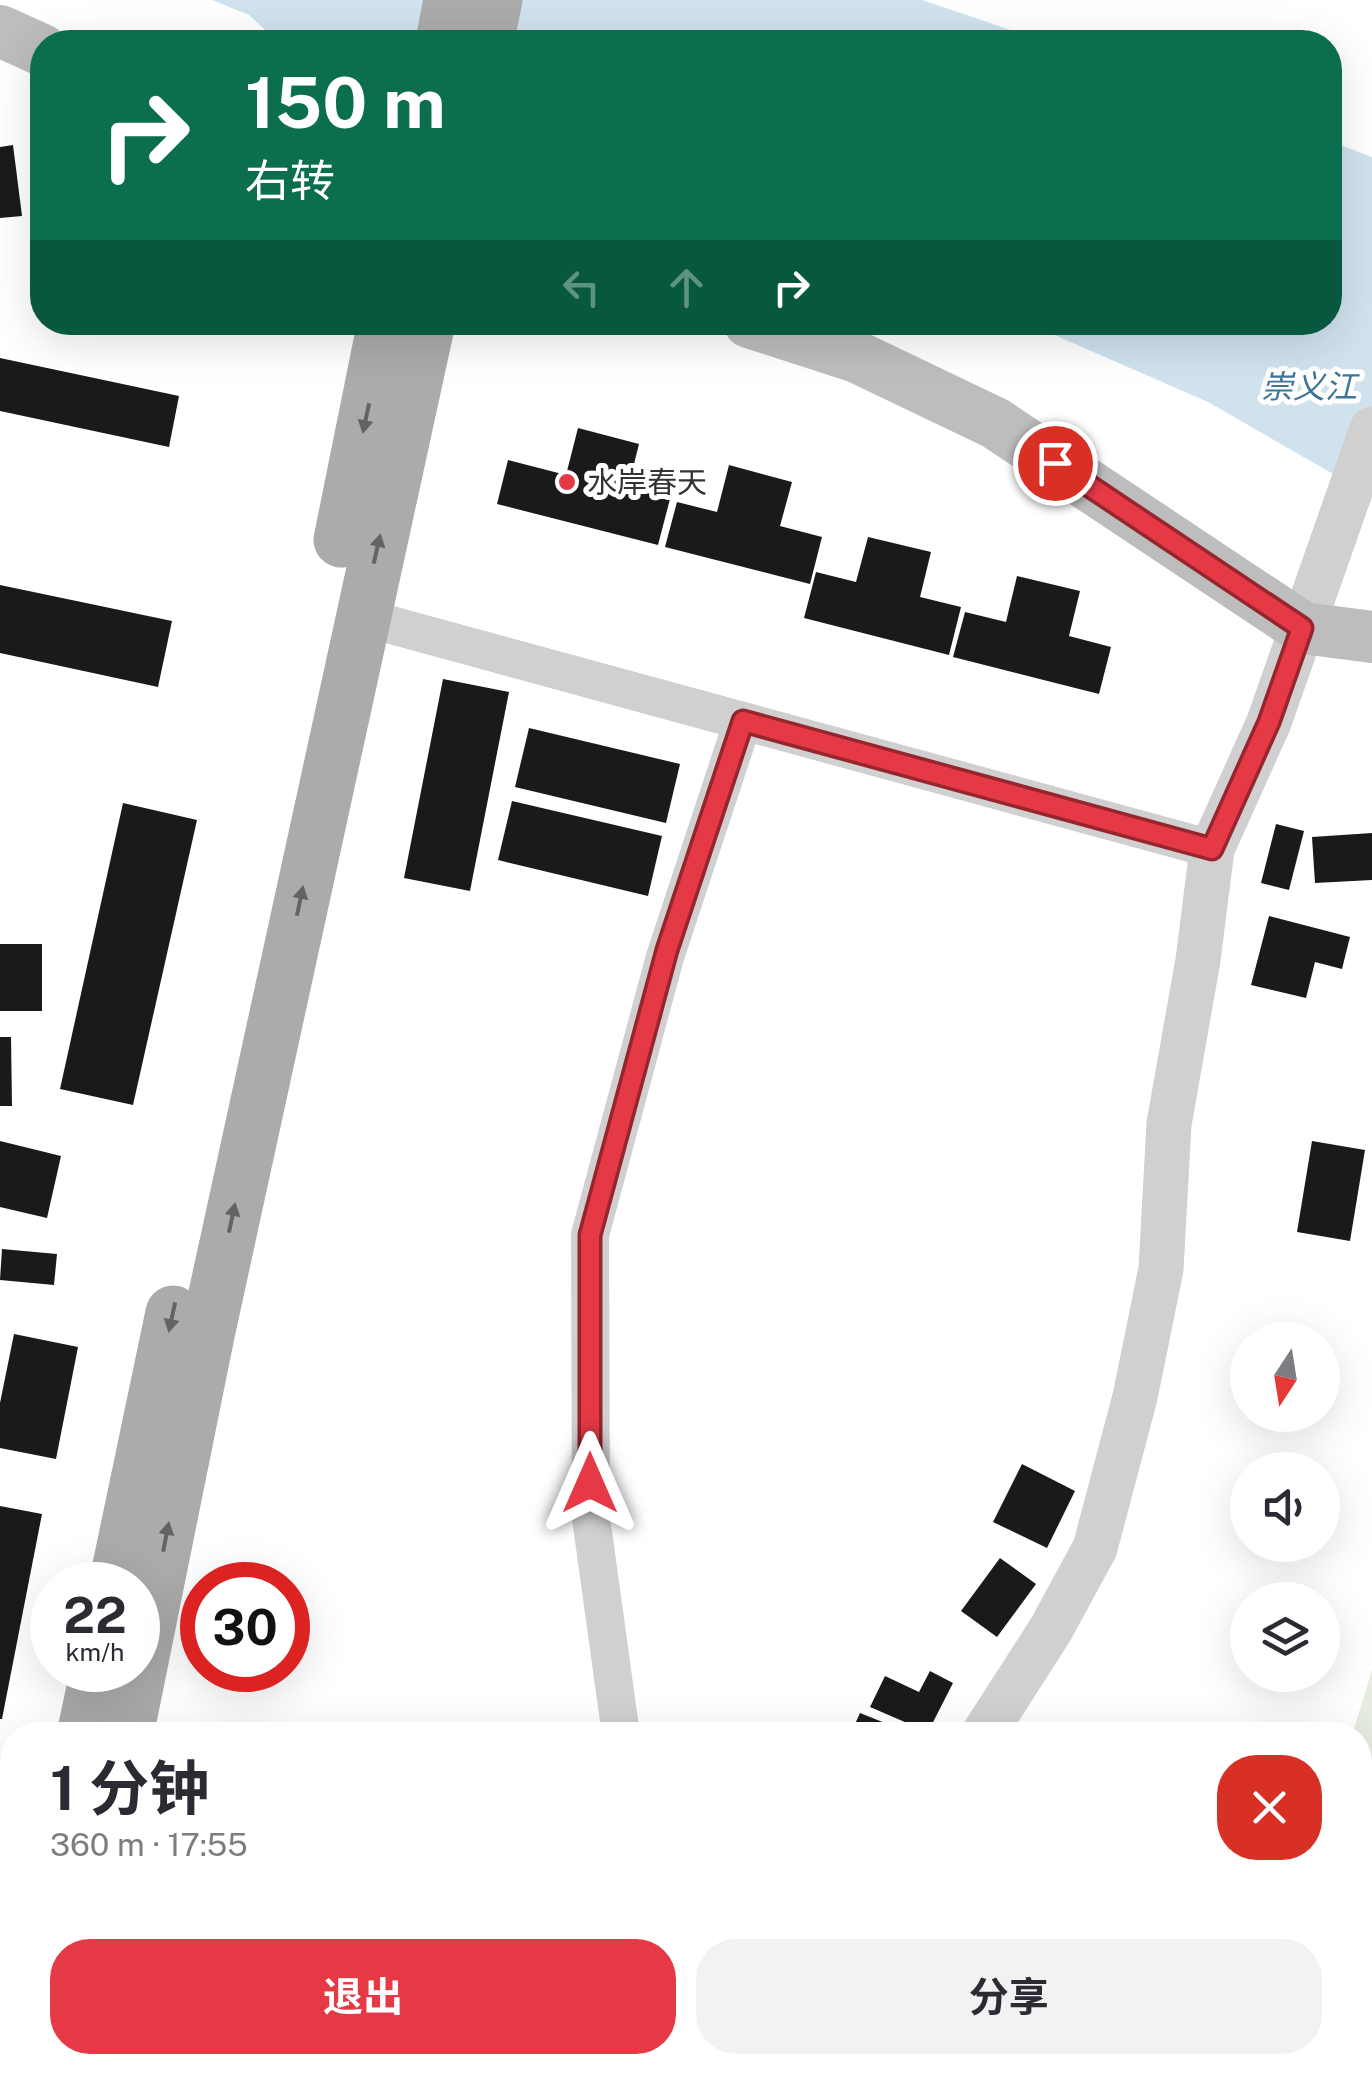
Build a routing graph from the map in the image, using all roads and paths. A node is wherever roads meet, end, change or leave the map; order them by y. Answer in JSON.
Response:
{"nodes":[{"id":1,"x":451,"y":0,"type":"edge"},
{"id":2,"x":495,"y":0,"type":"edge"},
{"id":3,"x":445,"y":30,"type":"edge"},
{"id":4,"x":489,"y":30,"type":"edge"},
{"id":5,"x":0,"y":32,"type":"edge"},
{"id":6,"x":30,"y":45,"type":"edge"},
{"id":7,"x":383,"y":335,"type":"edge"},
{"id":8,"x":425,"y":335,"type":"edge"},
{"id":9,"x":790,"y":335,"type":"edge"},
{"id":10,"x":1372,"y":428,"type":"edge"},
{"id":11,"x":362,"y":617,"type":"junction"},
{"id":12,"x":1302,"y":628,"type":"junction"},
{"id":13,"x":1372,"y":637,"type":"edge"},
{"id":14,"x":743,"y":721,"type":"junction"},
{"id":15,"x":1212,"y":849,"type":"junction"},
{"id":16,"x":121,"y":1562,"type":"edge"},
{"id":17,"x":93,"y":1692,"type":"edge"},
{"id":18,"x":87,"y":1722,"type":"edge"},
{"id":19,"x":129,"y":1722,"type":"edge"},
{"id":20,"x":619,"y":1722,"type":"edge"},
{"id":21,"x":990,"y":1722,"type":"edge"}],
"edges":[{"from":1,"to":3,"type":"main road"},
{"from":2,"to":4,"type":"main road"},
{"from":5,"to":6,"type":"main road"},
{"from":7,"to":16,"type":"main road","one_way":true},
{"from":11,"to":8,"type":"main road","one_way":true},
{"from":9,"to":12,"type":"main road"},
{"from":10,"to":12,"type":"street"},
{"from":11,"to":14,"type":"street"},
{"from":19,"to":11,"type":"main road","one_way":true},
{"from":12,"to":13,"type":"main road"},
{"from":12,"to":15,"type":"street"},
{"from":14,"to":15,"type":"street"},
{"from":14,"to":20,"type":"street"},
{"from":15,"to":21,"type":"street"},
{"from":17,"to":18,"type":"main road"}]}
